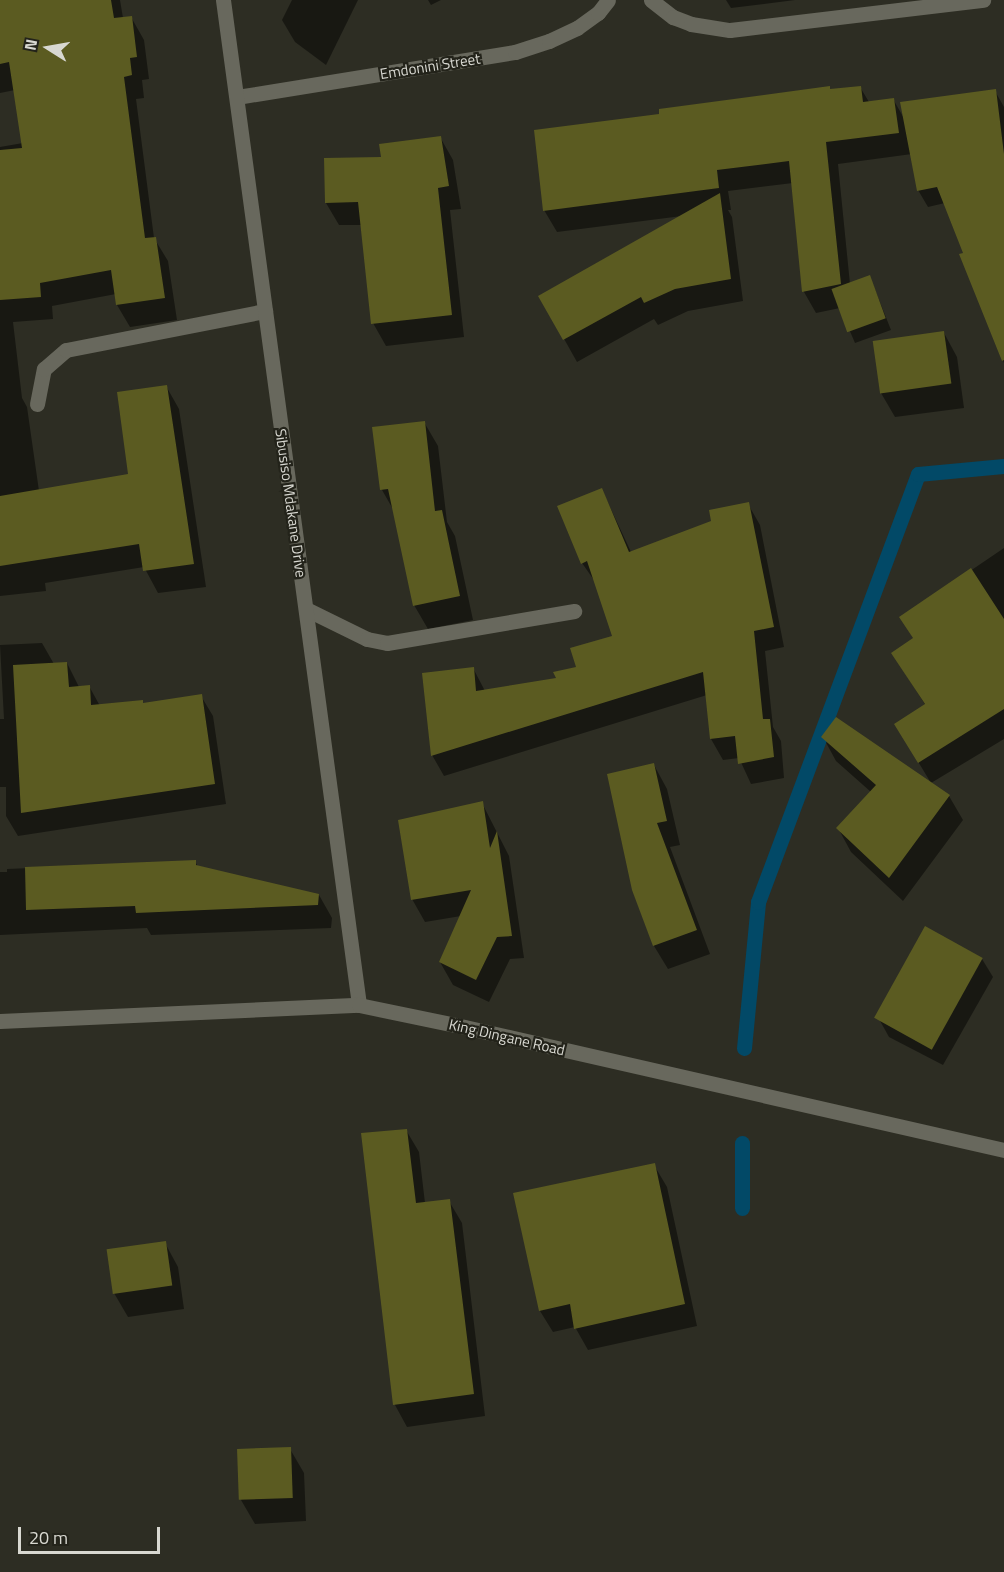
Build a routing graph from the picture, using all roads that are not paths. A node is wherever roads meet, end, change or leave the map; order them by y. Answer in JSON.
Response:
{"nodes":[{"id":1,"x":223,"y":0,"type":"edge"},
{"id":2,"x":608,"y":0,"type":"edge"},
{"id":3,"x":651,"y":0,"type":"edge"},
{"id":4,"x":983,"y":0,"type":"edge"},
{"id":5,"x":237,"y":97,"type":"junction"},
{"id":6,"x":265,"y":311,"type":"junction"},
{"id":7,"x":38,"y":404,"type":"dead end"},
{"id":8,"x":306,"y":609,"type":"junction"},
{"id":9,"x":574,"y":611,"type":"dead end"},
{"id":10,"x":358,"y":1005,"type":"junction"},
{"id":11,"x":0,"y":1021,"type":"edge"},
{"id":12,"x":1004,"y":1150,"type":"edge"}],
"edges":[{"from":1,"to":5,"type":"street","name":"Sibusiso Mdakane Drive"},
{"from":2,"to":5,"type":"street","name":"Emdonini Street"},
{"from":3,"to":4,"type":"street"},
{"from":5,"to":6,"type":"street","name":"Sibusiso Mdakane Drive"},
{"from":6,"to":7,"type":"street"},
{"from":6,"to":8,"type":"street","name":"Sibusiso Mdakane Drive"},
{"from":8,"to":9,"type":"street"},
{"from":8,"to":10,"type":"street","name":"Sibusiso Mdakane Drive"},
{"from":10,"to":11,"type":"street","name":"King Dingane Road"},
{"from":10,"to":12,"type":"street","name":"King Dingane Road"}]}
